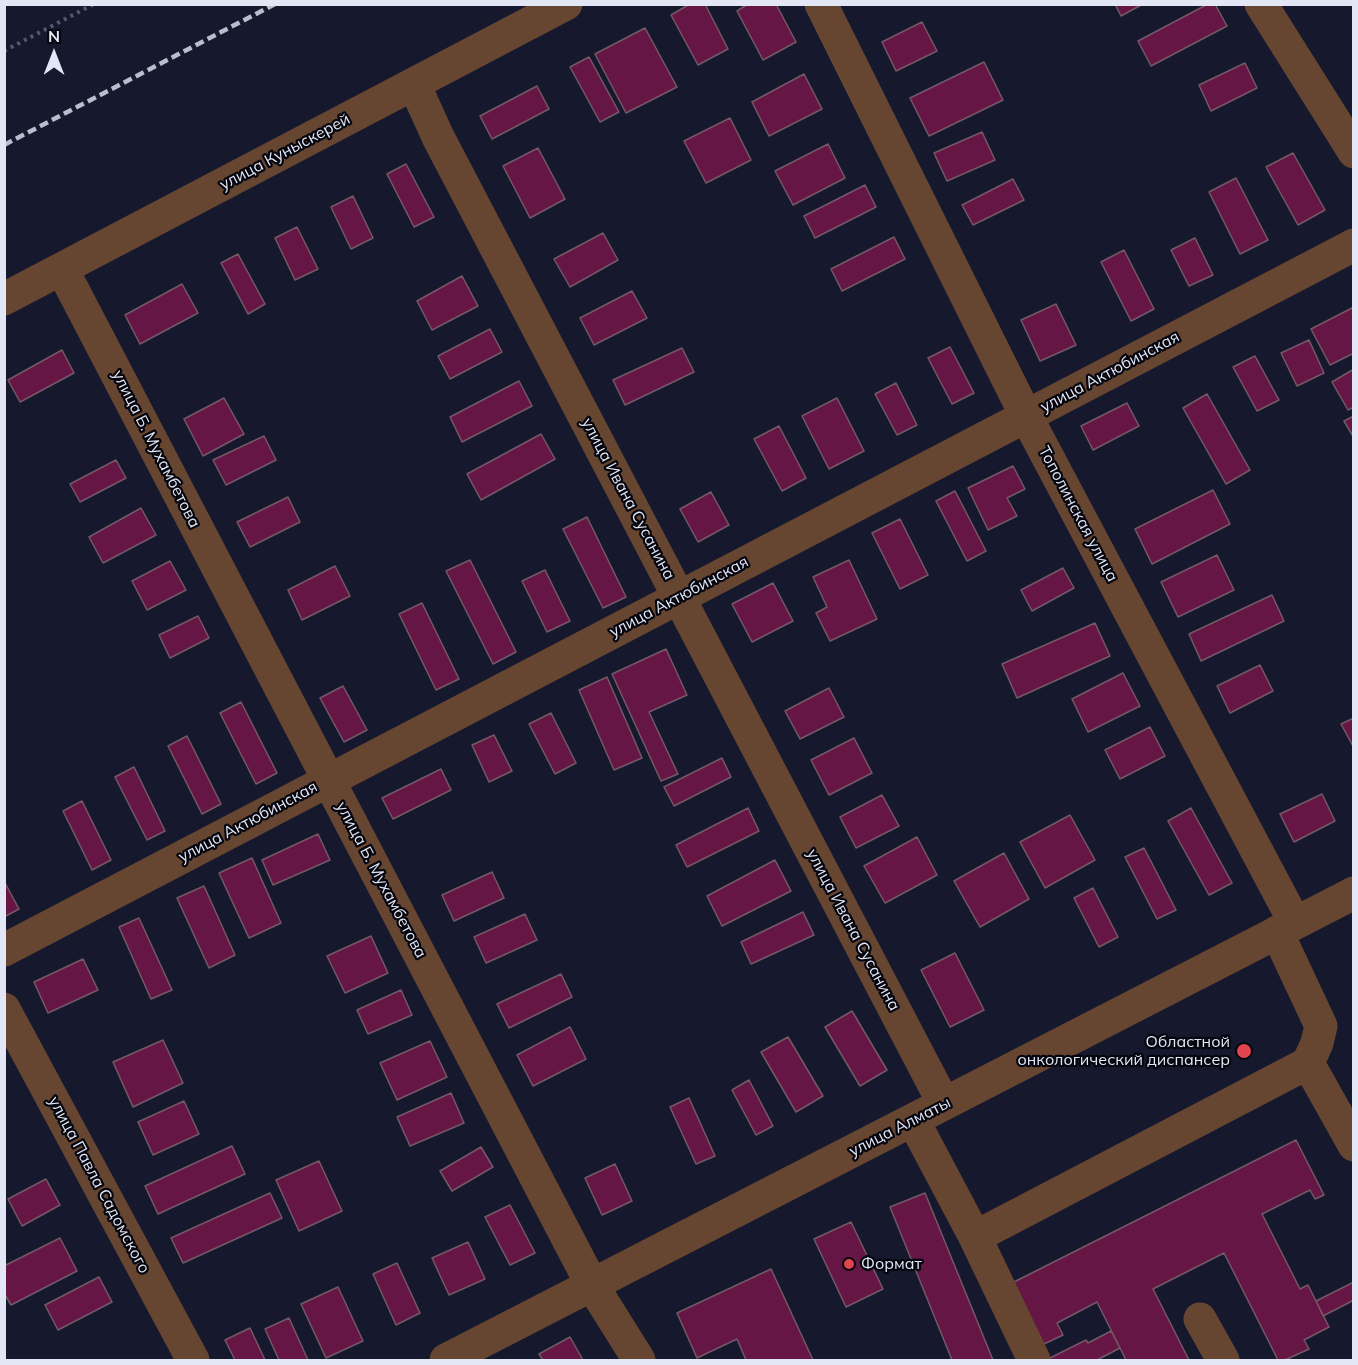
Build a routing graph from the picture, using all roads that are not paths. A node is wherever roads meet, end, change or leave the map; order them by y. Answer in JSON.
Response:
{"nodes":[{"id":1,"x":566,"y":4,"type":"edge"},
{"id":2,"x":821,"y":4,"type":"edge"},
{"id":3,"x":1261,"y":4,"type":"edge"},
{"id":4,"x":414,"y":84,"type":"junction"},
{"id":5,"x":1353,"y":152,"type":"edge"},
{"id":6,"x":1353,"y":245,"type":"edge"},
{"id":7,"x":62,"y":268,"type":"junction"},
{"id":8,"x":4,"y":299,"type":"edge"},
{"id":9,"x":1026,"y":416,"type":"junction"},
{"id":10,"x":680,"y":597,"type":"junction"},
{"id":11,"x":328,"y":780,"type":"junction"},
{"id":12,"x":1353,"y":893,"type":"edge"},
{"id":13,"x":1286,"y":928,"type":"junction"},
{"id":14,"x":4,"y":950,"type":"edge"},
{"id":15,"x":4,"y":1009,"type":"edge"},
{"id":16,"x":1308,"y":1063,"type":"junction"},
{"id":17,"x":944,"y":1104,"type":"junction"},
{"id":18,"x":913,"y":1120,"type":"junction"},
{"id":19,"x":1353,"y":1144,"type":"edge"},
{"id":20,"x":975,"y":1237,"type":"junction"},
{"id":21,"x":592,"y":1285,"type":"junction"},
{"id":22,"x":1200,"y":1319,"type":"dead end"},
{"id":23,"x":193,"y":1360,"type":"edge"},
{"id":24,"x":446,"y":1360,"type":"edge"},
{"id":25,"x":639,"y":1360,"type":"edge"},
{"id":26,"x":1034,"y":1360,"type":"edge"},
{"id":27,"x":1223,"y":1360,"type":"edge"}],
"edges":[{"from":1,"to":4,"type":"street","name":"улица Куныскерей"},
{"from":2,"to":9,"type":"street","name":"Тополинская улица"},
{"from":3,"to":5,"type":"street"},
{"from":4,"to":7,"type":"street","name":"улица Куныскерей"},
{"from":4,"to":10,"type":"street","name":"улица Ивана Сусанина"},
{"from":6,"to":9,"type":"street","name":"улица Актюбинская"},
{"from":7,"to":8,"type":"street","name":"улица Куныскерей"},
{"from":7,"to":11,"type":"street","name":"улица Б. Мухамбетова"},
{"from":9,"to":10,"type":"street","name":"улица Актюбинская"},
{"from":9,"to":13,"type":"street","name":"Тополинская улица"},
{"from":10,"to":11,"type":"street","name":"улица Актюбинская"},
{"from":10,"to":17,"type":"street","name":"улица Ивана Сусанина"},
{"from":11,"to":14,"type":"street","name":"улица Актюбинская"},
{"from":11,"to":21,"type":"street","name":"улица Б. Мухамбетова"},
{"from":12,"to":13,"type":"street","name":"улица Алматы"},
{"from":13,"to":16,"type":"street","name":"Тополинская улица"},
{"from":13,"to":17,"type":"street","name":"улица Алматы"},
{"from":15,"to":23,"type":"street","name":"улица Павла Садомского"},
{"from":16,"to":19,"type":"street"},
{"from":16,"to":20,"type":"street"},
{"from":17,"to":18,"type":"street","name":"улица Алматы"},
{"from":18,"to":20,"type":"street"},
{"from":18,"to":21,"type":"street","name":"улица Алматы"},
{"from":20,"to":26,"type":"street"},
{"from":21,"to":24,"type":"street","name":"улица Алматы"},
{"from":21,"to":25,"type":"street","name":"улица Б. Мухамбетова"},
{"from":22,"to":27,"type":"street"}]}
